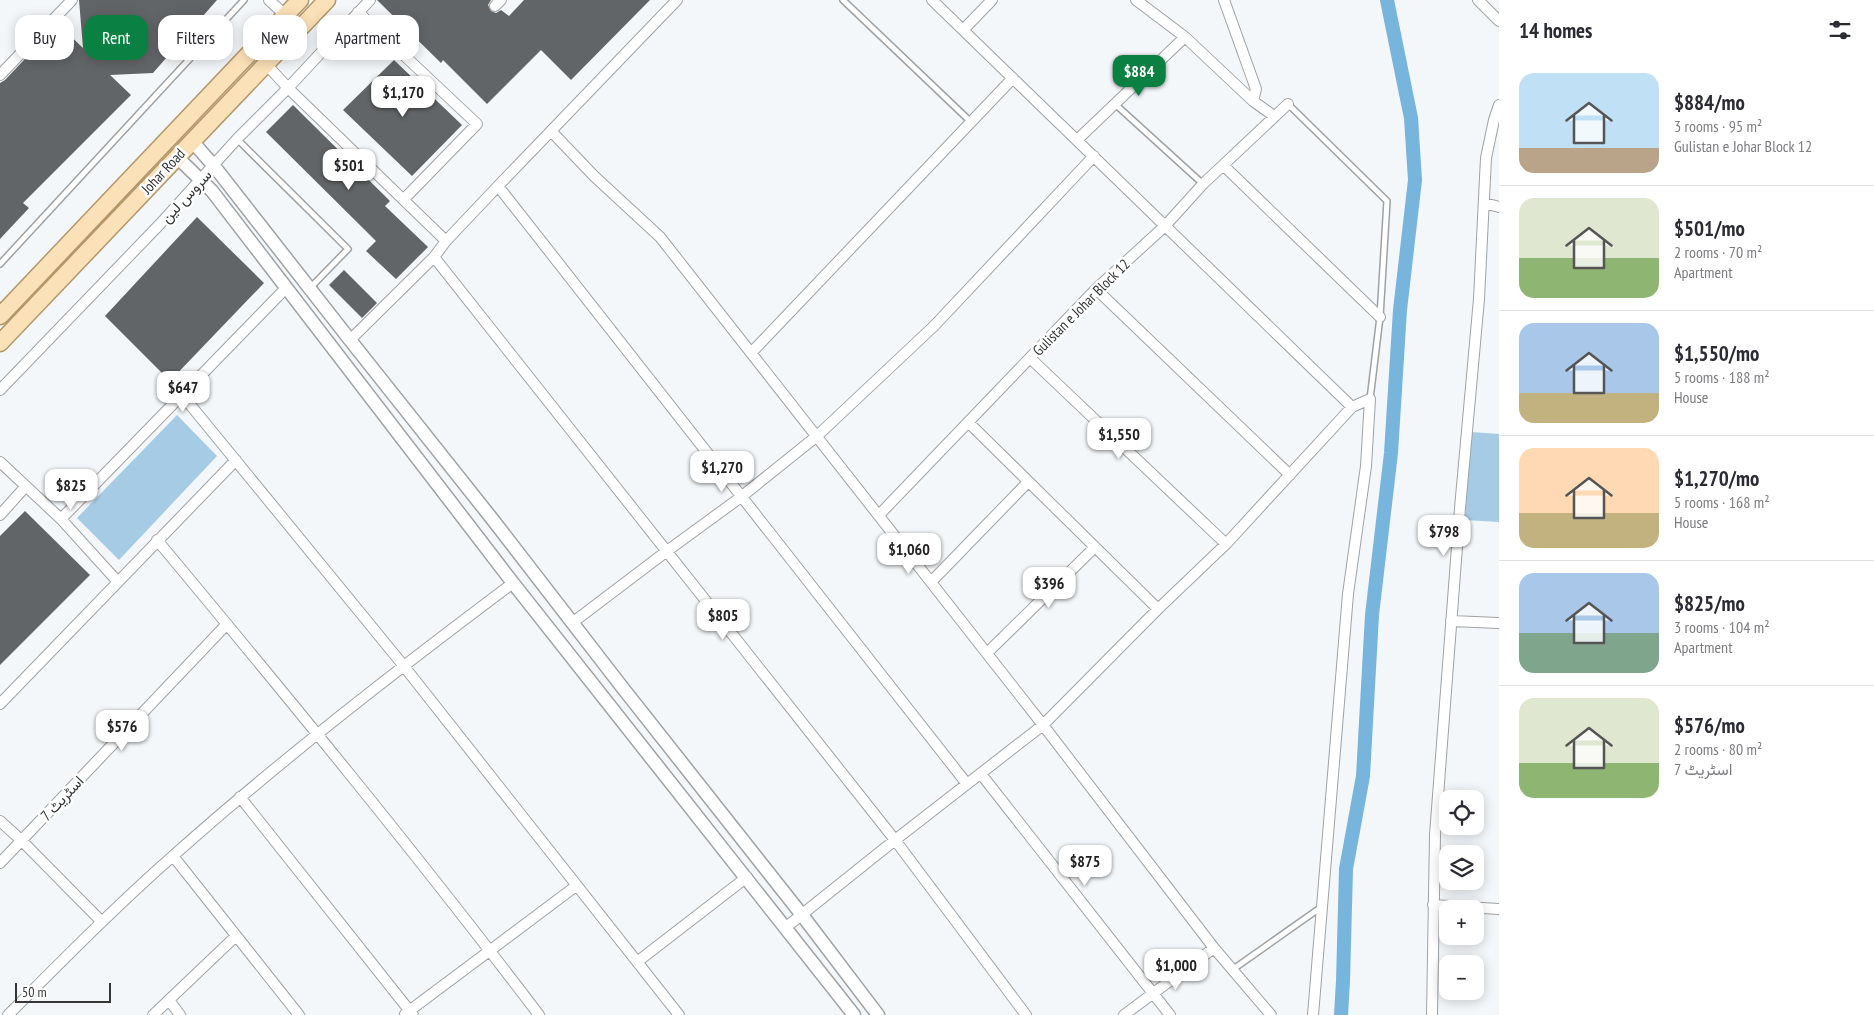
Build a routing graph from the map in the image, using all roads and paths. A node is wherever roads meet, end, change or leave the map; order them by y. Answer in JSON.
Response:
{"nodes":[{"id":1,"x":72,"y":0,"type":"edge"},
{"id":2,"x":244,"y":0,"type":"edge"},
{"id":3,"x":269,"y":0,"type":"edge"},
{"id":4,"x":300,"y":0,"type":"edge"},
{"id":5,"x":327,"y":0,"type":"edge"},
{"id":6,"x":370,"y":0,"type":"edge"},
{"id":7,"x":678,"y":0,"type":"edge"},
{"id":8,"x":843,"y":0,"type":"edge"},
{"id":9,"x":932,"y":0,"type":"edge"},
{"id":10,"x":992,"y":0,"type":"edge"},
{"id":11,"x":1136,"y":0,"type":"edge"},
{"id":12,"x":1224,"y":0,"type":"edge"},
{"id":13,"x":1478,"y":0,"type":"edge"},
{"id":14,"x":358,"y":12,"type":"junction"},
{"id":15,"x":285,"y":15,"type":"joint"},
{"id":16,"x":1499,"y":22,"type":"edge"},
{"id":17,"x":963,"y":30,"type":"junction"},
{"id":18,"x":1185,"y":37,"type":"junction"},
{"id":19,"x":243,"y":59,"type":"edge"},
{"id":20,"x":266,"y":64,"type":"junction"},
{"id":21,"x":0,"y":75,"type":"edge"},
{"id":22,"x":1013,"y":78,"type":"junction"},
{"id":23,"x":288,"y":88,"type":"junction"},
{"id":24,"x":1253,"y":101,"type":"junction"},
{"id":25,"x":1115,"y":103,"type":"junction"},
{"id":26,"x":1288,"y":104,"type":"joint"},
{"id":27,"x":1499,"y":105,"type":"edge"},
{"id":28,"x":1274,"y":116,"type":"junction"},
{"id":29,"x":971,"y":122,"type":"junction"},
{"id":30,"x":551,"y":131,"type":"junction"},
{"id":31,"x":237,"y":139,"type":"junction"},
{"id":32,"x":1077,"y":140,"type":"junction"},
{"id":33,"x":192,"y":141,"type":"junction"},
{"id":34,"x":1094,"y":156,"type":"junction"},
{"id":35,"x":177,"y":157,"type":"junction"},
{"id":36,"x":214,"y":166,"type":"junction"},
{"id":37,"x":1224,"y":166,"type":"junction"},
{"id":38,"x":200,"y":180,"type":"junction"},
{"id":39,"x":1203,"y":184,"type":"junction"},
{"id":40,"x":498,"y":186,"type":"junction"},
{"id":41,"x":404,"y":199,"type":"junction"},
{"id":42,"x":1484,"y":203,"type":"junction"},
{"id":43,"x":1499,"y":207,"type":"edge"},
{"id":44,"x":1165,"y":226,"type":"junction"},
{"id":45,"x":446,"y":241,"type":"junction"},
{"id":46,"x":434,"y":256,"type":"junction"},
{"id":47,"x":0,"y":264,"type":"edge"},
{"id":48,"x":286,"y":288,"type":"junction"},
{"id":49,"x":310,"y":289,"type":"junction"},
{"id":50,"x":1096,"y":289,"type":"junction"},
{"id":51,"x":0,"y":316,"type":"edge"},
{"id":52,"x":1380,"y":318,"type":"junction"},
{"id":53,"x":350,"y":340,"type":"junction"},
{"id":54,"x":0,"y":343,"type":"edge"},
{"id":55,"x":752,"y":352,"type":"junction"},
{"id":56,"x":1030,"y":358,"type":"junction"},
{"id":57,"x":0,"y":390,"type":"edge"},
{"id":58,"x":183,"y":396,"type":"junction"},
{"id":59,"x":1370,"y":399,"type":"junction"},
{"id":60,"x":1352,"y":407,"type":"junction"},
{"id":61,"x":968,"y":422,"type":"junction"},
{"id":62,"x":817,"y":436,"type":"junction"},
{"id":63,"x":236,"y":460,"type":"junction"},
{"id":64,"x":0,"y":462,"type":"edge"},
{"id":65,"x":1290,"y":475,"type":"junction"},
{"id":66,"x":1028,"y":482,"type":"junction"},
{"id":67,"x":26,"y":486,"type":"junction"},
{"id":68,"x":741,"y":497,"type":"junction"},
{"id":69,"x":0,"y":515,"type":"edge"},
{"id":70,"x":879,"y":515,"type":"junction"},
{"id":71,"x":61,"y":519,"type":"junction"},
{"id":72,"x":157,"y":540,"type":"junction"},
{"id":73,"x":1226,"y":544,"type":"junction"},
{"id":74,"x":1095,"y":547,"type":"junction"},
{"id":75,"x":667,"y":551,"type":"junction"},
{"id":76,"x":118,"y":582,"type":"junction"},
{"id":77,"x":931,"y":582,"type":"junction"},
{"id":78,"x":513,"y":583,"type":"junction"},
{"id":79,"x":1158,"y":608,"type":"junction"},
{"id":80,"x":1451,"y":621,"type":"junction"},
{"id":81,"x":572,"y":623,"type":"junction"},
{"id":82,"x":1499,"y":623,"type":"edge"},
{"id":83,"x":227,"y":624,"type":"junction"},
{"id":84,"x":987,"y":653,"type":"junction"},
{"id":85,"x":403,"y":665,"type":"junction"},
{"id":86,"x":615,"y":679,"type":"junction"},
{"id":87,"x":600,"y":692,"type":"junction"},
{"id":88,"x":0,"y":704,"type":"edge"},
{"id":89,"x":1043,"y":725,"type":"junction"},
{"id":90,"x":317,"y":734,"type":"junction"},
{"id":91,"x":981,"y":774,"type":"junction"},
{"id":92,"x":967,"y":784,"type":"junction"},
{"id":93,"x":240,"y":797,"type":"junction"},
{"id":94,"x":0,"y":822,"type":"edge"},
{"id":95,"x":21,"y":840,"type":"junction"},
{"id":96,"x":895,"y":840,"type":"junction"},
{"id":97,"x":173,"y":856,"type":"junction"},
{"id":98,"x":0,"y":863,"type":"edge"},
{"id":99,"x":747,"y":877,"type":"junction"},
{"id":100,"x":576,"y":886,"type":"junction"},
{"id":101,"x":1433,"y":905,"type":"junction"},
{"id":102,"x":1323,"y":907,"type":"junction"},
{"id":103,"x":1499,"y":909,"type":"edge"},
{"id":104,"x":802,"y":915,"type":"junction"},
{"id":105,"x":102,"y":922,"type":"junction"},
{"id":106,"x":785,"y":928,"type":"junction"},
{"id":107,"x":236,"y":936,"type":"junction"},
{"id":108,"x":1214,"y":948,"type":"junction"},
{"id":109,"x":490,"y":951,"type":"junction"},
{"id":110,"x":637,"y":962,"type":"junction"},
{"id":111,"x":1232,"y":970,"type":"junction"},
{"id":112,"x":1152,"y":992,"type":"junction"},
{"id":113,"x":168,"y":1000,"type":"junction"},
{"id":114,"x":409,"y":1014,"type":"edge"},
{"id":115,"x":8,"y":1015,"type":"edge"},
{"id":116,"x":153,"y":1015,"type":"edge"},
{"id":117,"x":180,"y":1015,"type":"edge"},
{"id":118,"x":299,"y":1015,"type":"edge"},
{"id":119,"x":538,"y":1015,"type":"edge"},
{"id":120,"x":679,"y":1015,"type":"edge"},
{"id":121,"x":854,"y":1015,"type":"edge"},
{"id":122,"x":878,"y":1015,"type":"edge"},
{"id":123,"x":1026,"y":1015,"type":"edge"},
{"id":124,"x":1124,"y":1015,"type":"edge"},
{"id":125,"x":1170,"y":1015,"type":"edge"},
{"id":126,"x":1271,"y":1015,"type":"edge"},
{"id":127,"x":1313,"y":1015,"type":"edge"},
{"id":128,"x":1432,"y":1015,"type":"edge"}],
"edges":[{"from":1,"to":21,"type":"street"},
{"from":2,"to":47,"type":"lane"},
{"from":3,"to":15,"type":"street"},
{"from":4,"to":15,"type":"main road","name":"Johar Road"},
{"from":5,"to":20,"type":"main road","name":"Johar Road"},
{"from":6,"to":14,"type":"street","name":"سروس لین"},
{"from":7,"to":30,"type":"street"},
{"from":8,"to":29,"type":"lane"},
{"from":9,"to":17,"type":"street"},
{"from":10,"to":17,"type":"street"},
{"from":11,"to":18,"type":"street"},
{"from":12,"to":24,"type":"street"},
{"from":13,"to":16,"type":"street"},
{"from":14,"to":23,"type":"street","name":"سروس لین"},
{"from":14,"to":41,"type":"street"},
{"from":17,"to":22,"type":"street"},
{"from":18,"to":24,"type":"street"},
{"from":18,"to":25,"type":"street"},
{"from":19,"to":51,"type":"main road","name":"Johar Road"},
{"from":20,"to":23,"type":"street"},
{"from":20,"to":33,"type":"main road","name":"Johar Road"},
{"from":22,"to":29,"type":"street"},
{"from":22,"to":32,"type":"street"},
{"from":23,"to":31,"type":"street","name":"سروس لین"},
{"from":23,"to":41,"type":"street"},
{"from":24,"to":28,"type":"street"},
{"from":25,"to":32,"type":"street"},
{"from":25,"to":39,"type":"lane"},
{"from":26,"to":28,"type":"street","name":"Gulistan e Johar Block 12"},
{"from":26,"to":52,"type":"lane"},
{"from":27,"to":42,"type":"street"},
{"from":28,"to":37,"type":"street","name":"Gulistan e Johar Block 12"},
{"from":29,"to":55,"type":"street"},
{"from":30,"to":40,"type":"street"},
{"from":30,"to":55,"type":"street"},
{"from":31,"to":36,"type":"street","name":"سروس لین"},
{"from":31,"to":49,"type":"lane"},
{"from":32,"to":34,"type":"street"},
{"from":33,"to":35,"type":"main road","name":"Johar Road"},
{"from":33,"to":36,"type":"street"},
{"from":34,"to":44,"type":"street"},
{"from":34,"to":62,"type":"street"},
{"from":35,"to":38,"type":"street"},
{"from":35,"to":54,"type":"main road","name":"Johar Road"},
{"from":36,"to":38,"type":"street","name":"سروس لین"},
{"from":36,"to":49,"type":"street"},
{"from":37,"to":39,"type":"street","name":"Gulistan e Johar Block 12"},
{"from":37,"to":52,"type":"street"},
{"from":38,"to":48,"type":"street"},
{"from":38,"to":57,"type":"street","name":"سروس لین"},
{"from":39,"to":44,"type":"street","name":"Gulistan e Johar Block 12"},
{"from":40,"to":45,"type":"street"},
{"from":40,"to":68,"type":"street"},
{"from":41,"to":45,"type":"street"},
{"from":42,"to":43,"type":"street"},
{"from":42,"to":80,"type":"street"},
{"from":44,"to":50,"type":"street","name":"Gulistan e Johar Block 12"},
{"from":44,"to":60,"type":"street"},
{"from":45,"to":46,"type":"street"},
{"from":46,"to":53,"type":"street"},
{"from":46,"to":75,"type":"street"},
{"from":48,"to":58,"type":"street"},
{"from":48,"to":78,"type":"street"},
{"from":49,"to":53,"type":"street"},
{"from":50,"to":56,"type":"street","name":"Gulistan e Johar Block 12"},
{"from":50,"to":65,"type":"street"},
{"from":52,"to":59,"type":"lane"},
{"from":53,"to":81,"type":"street"},
{"from":55,"to":62,"type":"street"},
{"from":56,"to":61,"type":"street","name":"Gulistan e Johar Block 12"},
{"from":56,"to":73,"type":"street"},
{"from":58,"to":63,"type":"street"},
{"from":58,"to":71,"type":"street"},
{"from":59,"to":60,"type":"street"},
{"from":59,"to":102,"type":"street"},
{"from":60,"to":65,"type":"street"},
{"from":61,"to":66,"type":"street"},
{"from":61,"to":70,"type":"street","name":"Gulistan e Johar Block 12"},
{"from":62,"to":68,"type":"street"},
{"from":62,"to":70,"type":"street"},
{"from":63,"to":72,"type":"street"},
{"from":63,"to":85,"type":"street"},
{"from":64,"to":67,"type":"street"},
{"from":65,"to":73,"type":"street"},
{"from":66,"to":74,"type":"street"},
{"from":66,"to":77,"type":"street"},
{"from":67,"to":69,"type":"street"},
{"from":67,"to":71,"type":"street"},
{"from":68,"to":75,"type":"street"},
{"from":68,"to":92,"type":"street"},
{"from":70,"to":77,"type":"street"},
{"from":71,"to":76,"type":"street"},
{"from":72,"to":76,"type":"street"},
{"from":72,"to":83,"type":"street"},
{"from":73,"to":79,"type":"street"},
{"from":74,"to":79,"type":"street"},
{"from":74,"to":84,"type":"street"},
{"from":75,"to":81,"type":"street"},
{"from":75,"to":96,"type":"street"},
{"from":76,"to":88,"type":"street"},
{"from":77,"to":84,"type":"street"},
{"from":78,"to":85,"type":"street"},
{"from":78,"to":87,"type":"street"},
{"from":79,"to":89,"type":"street"},
{"from":80,"to":82,"type":"street"},
{"from":80,"to":101,"type":"street"},
{"from":81,"to":86,"type":"street"},
{"from":83,"to":90,"type":"street"},
{"from":83,"to":95,"type":"street","name":"اسٹریٹ 7"},
{"from":84,"to":89,"type":"street"},
{"from":85,"to":90,"type":"street"},
{"from":85,"to":100,"type":"street"},
{"from":86,"to":87,"type":"street"},
{"from":86,"to":104,"type":"street"},
{"from":87,"to":99,"type":"street"},
{"from":89,"to":91,"type":"street"},
{"from":89,"to":108,"type":"street"},
{"from":90,"to":93,"type":"street"},
{"from":90,"to":109,"type":"street"},
{"from":91,"to":92,"type":"street"},
{"from":91,"to":112,"type":"street"},
{"from":92,"to":96,"type":"street"},
{"from":93,"to":97,"type":"street"},
{"from":93,"to":114,"type":"street"},
{"from":94,"to":95,"type":"street"},
{"from":95,"to":98,"type":"street","name":"اسٹریٹ 7"},
{"from":95,"to":105,"type":"street"},
{"from":96,"to":104,"type":"street"},
{"from":96,"to":123,"type":"street"},
{"from":97,"to":105,"type":"street"},
{"from":97,"to":107,"type":"street"},
{"from":99,"to":106,"type":"street"},
{"from":99,"to":110,"type":"street"},
{"from":100,"to":109,"type":"street"},
{"from":100,"to":110,"type":"street"},
{"from":101,"to":103,"type":"street"},
{"from":101,"to":128,"type":"street"},
{"from":102,"to":111,"type":"lane"},
{"from":102,"to":127,"type":"street"},
{"from":104,"to":106,"type":"street"},
{"from":104,"to":122,"type":"street"},
{"from":105,"to":115,"type":"street"},
{"from":106,"to":121,"type":"street"},
{"from":107,"to":113,"type":"street"},
{"from":107,"to":118,"type":"street"},
{"from":108,"to":111,"type":"street"},
{"from":108,"to":112,"type":"street"},
{"from":109,"to":114,"type":"street"},
{"from":109,"to":119,"type":"street"},
{"from":110,"to":120,"type":"street"},
{"from":111,"to":126,"type":"street"},
{"from":112,"to":124,"type":"street"},
{"from":112,"to":125,"type":"street"},
{"from":113,"to":116,"type":"street"},
{"from":113,"to":117,"type":"street"}]}
